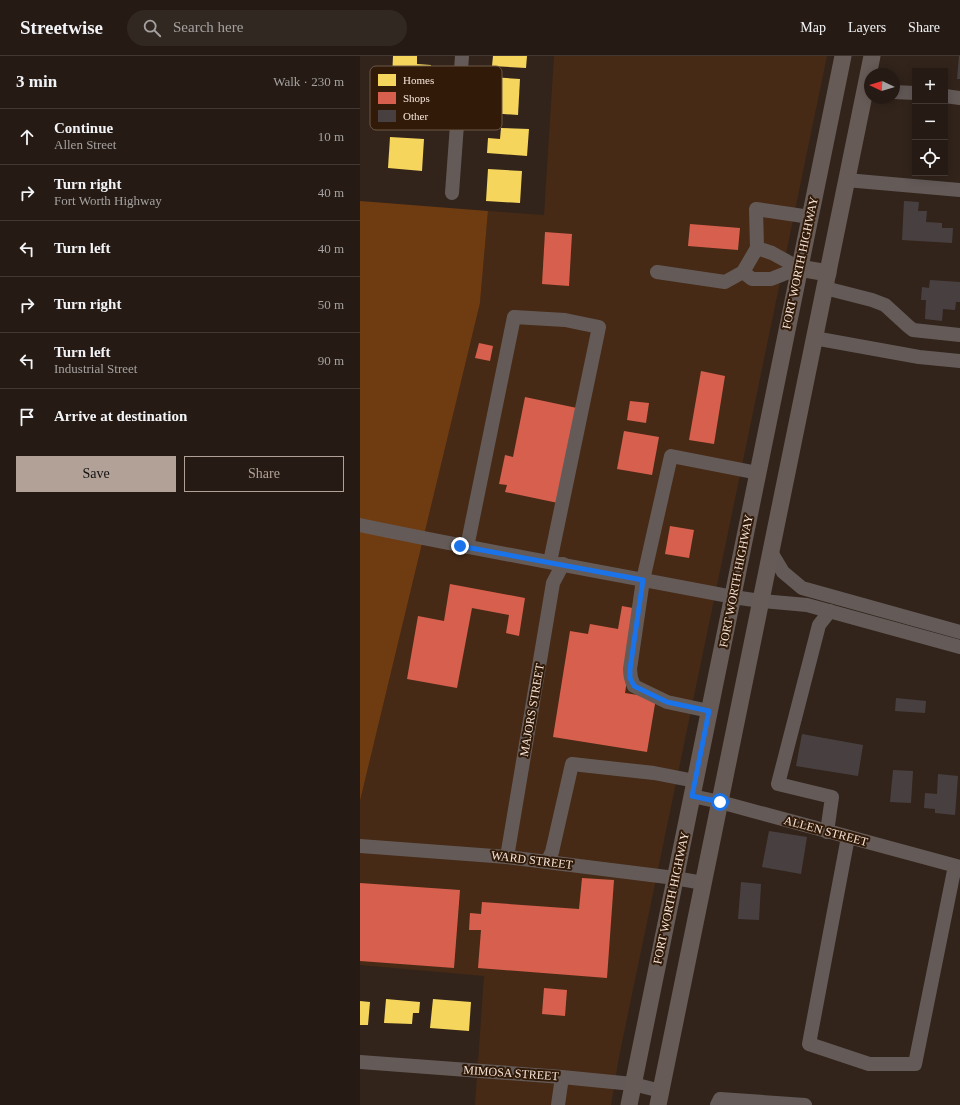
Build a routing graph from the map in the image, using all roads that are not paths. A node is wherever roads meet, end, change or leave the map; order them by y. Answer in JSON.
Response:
{"nodes":[{"id":1,"x":462,"y":56,"type":"edge"},
{"id":2,"x":843,"y":56,"type":"edge"},
{"id":3,"x":872,"y":56,"type":"edge"},
{"id":4,"x":461,"y":66,"type":"edge"},
{"id":5,"x":871,"y":68,"type":"edge"},
{"id":6,"x":900,"y":92,"type":"edge"},
{"id":7,"x":912,"y":93,"type":"edge"},
{"id":8,"x":948,"y":96,"type":"edge"},
{"id":9,"x":960,"y":98,"type":"edge"},
{"id":10,"x":864,"y":104,"type":"edge"},
{"id":11,"x":457,"y":130,"type":"edge"},
{"id":12,"x":846,"y":180,"type":"junction"},
{"id":13,"x":960,"y":190,"type":"edge"},
{"id":14,"x":452,"y":193,"type":"dead end"},
{"id":15,"x":810,"y":217,"type":"junction"},
{"id":16,"x":757,"y":248,"type":"junction"},
{"id":17,"x":799,"y":268,"type":"junction"},
{"id":18,"x":657,"y":272,"type":"dead end"},
{"id":19,"x":743,"y":272,"type":"junction"},
{"id":20,"x":826,"y":280,"type":"junction"},
{"id":21,"x":960,"y":335,"type":"edge"},
{"id":22,"x":814,"y":338,"type":"junction"},
{"id":23,"x":960,"y":361,"type":"edge"},
{"id":24,"x":758,"y":473,"type":"junction"},
{"id":25,"x":360,"y":525,"type":"edge"},
{"id":26,"x":467,"y":547,"type":"junction"},
{"id":27,"x":771,"y":552,"type":"junction"},
{"id":28,"x":556,"y":563,"type":"junction"},
{"id":29,"x":643,"y":580,"type":"junction"},
{"id":30,"x":732,"y":597,"type":"junction"},
{"id":31,"x":761,"y":601,"type":"junction"},
{"id":32,"x":830,"y":611,"type":"junction"},
{"id":33,"x":960,"y":632,"type":"edge"},
{"id":34,"x":960,"y":647,"type":"edge"},
{"id":35,"x":709,"y":711,"type":"junction"},
{"id":36,"x":693,"y":789,"type":"junction"},
{"id":37,"x":720,"y":802,"type":"junction"},
{"id":38,"x":827,"y":832,"type":"junction"},
{"id":39,"x":848,"y":837,"type":"junction"},
{"id":40,"x":360,"y":846,"type":"edge"},
{"id":41,"x":507,"y":857,"type":"junction"},
{"id":42,"x":547,"y":862,"type":"junction"},
{"id":43,"x":958,"y":867,"type":"edge"},
{"id":44,"x":675,"y":878,"type":"junction"},
{"id":45,"x":703,"y":883,"type":"junction"},
{"id":46,"x":360,"y":1062,"type":"edge"},
{"id":47,"x":562,"y":1077,"type":"junction"},
{"id":48,"x":633,"y":1084,"type":"junction"},
{"id":49,"x":660,"y":1098,"type":"edge"},
{"id":50,"x":558,"y":1105,"type":"edge"},
{"id":51,"x":629,"y":1105,"type":"edge"},
{"id":52,"x":717,"y":1105,"type":"edge"},
{"id":53,"x":805,"y":1105,"type":"edge"}],
"edges":[{"from":1,"to":4,"type":"street"},
{"from":2,"to":15,"type":"main road","name":"FORT WORTH HIGHWAY"},
{"from":3,"to":5,"type":"main road"},
{"from":6,"to":7,"type":"street"},
{"from":8,"to":9,"type":"street"},
{"from":10,"to":12,"type":"main road"},
{"from":11,"to":14,"type":"street"},
{"from":12,"to":13,"type":"street"},
{"from":12,"to":20,"type":"main road"},
{"from":15,"to":16,"type":"street"},
{"from":15,"to":17,"type":"main road","name":"FORT WORTH HIGHWAY"},
{"from":16,"to":17,"type":"street"},
{"from":16,"to":19,"type":"street"},
{"from":17,"to":19,"type":"street"},
{"from":17,"to":20,"type":"main road"},
{"from":17,"to":24,"type":"main road","name":"FORT WORTH HIGHWAY"},
{"from":18,"to":19,"type":"street"},
{"from":20,"to":21,"type":"street"},
{"from":20,"to":22,"type":"main road"},
{"from":22,"to":23,"type":"street"},
{"from":22,"to":27,"type":"main road"},
{"from":24,"to":29,"type":"street"},
{"from":24,"to":30,"type":"main road","name":"FORT WORTH HIGHWAY"},
{"from":25,"to":26,"type":"street"},
{"from":26,"to":28,"type":"street"},
{"from":26,"to":28,"type":"street","name":"MAJORS STREET"},
{"from":27,"to":31,"type":"main road"},
{"from":27,"to":33,"type":"street"},
{"from":28,"to":29,"type":"street"},
{"from":28,"to":41,"type":"street","name":"MAJORS STREET"},
{"from":29,"to":30,"type":"street"},
{"from":29,"to":35,"type":"street"},
{"from":30,"to":31,"type":"street"},
{"from":30,"to":35,"type":"main road","name":"FORT WORTH HIGHWAY"},
{"from":31,"to":32,"type":"street"},
{"from":31,"to":37,"type":"main road"},
{"from":32,"to":34,"type":"street"},
{"from":32,"to":38,"type":"street"},
{"from":35,"to":36,"type":"main road","name":"FORT WORTH HIGHWAY"},
{"from":36,"to":37,"type":"street","name":"ALLEN STREET"},
{"from":36,"to":42,"type":"street","name":"ALLEN STREET"},
{"from":36,"to":44,"type":"main road","name":"FORT WORTH HIGHWAY"},
{"from":37,"to":38,"type":"street","name":"ALLEN STREET"},
{"from":37,"to":45,"type":"main road"},
{"from":38,"to":39,"type":"street","name":"ALLEN STREET"},
{"from":39,"to":43,"type":"street","name":"ALLEN STREET"},
{"from":39,"to":43,"type":"street"},
{"from":40,"to":41,"type":"street","name":"WARD STREET"},
{"from":41,"to":42,"type":"street","name":"WARD STREET"},
{"from":42,"to":44,"type":"street","name":"WARD STREET"},
{"from":44,"to":45,"type":"street","name":"WARD STREET"},
{"from":44,"to":48,"type":"main road","name":"FORT WORTH HIGHWAY"},
{"from":45,"to":49,"type":"main road"},
{"from":46,"to":47,"type":"street","name":"MIMOSA STREET"},
{"from":47,"to":48,"type":"street","name":"MIMOSA STREET"},
{"from":47,"to":50,"type":"street"},
{"from":48,"to":49,"type":"street","name":"MIMOSA STREET"},
{"from":48,"to":51,"type":"main road","name":"FORT WORTH HIGHWAY"},
{"from":52,"to":53,"type":"street"}]}
